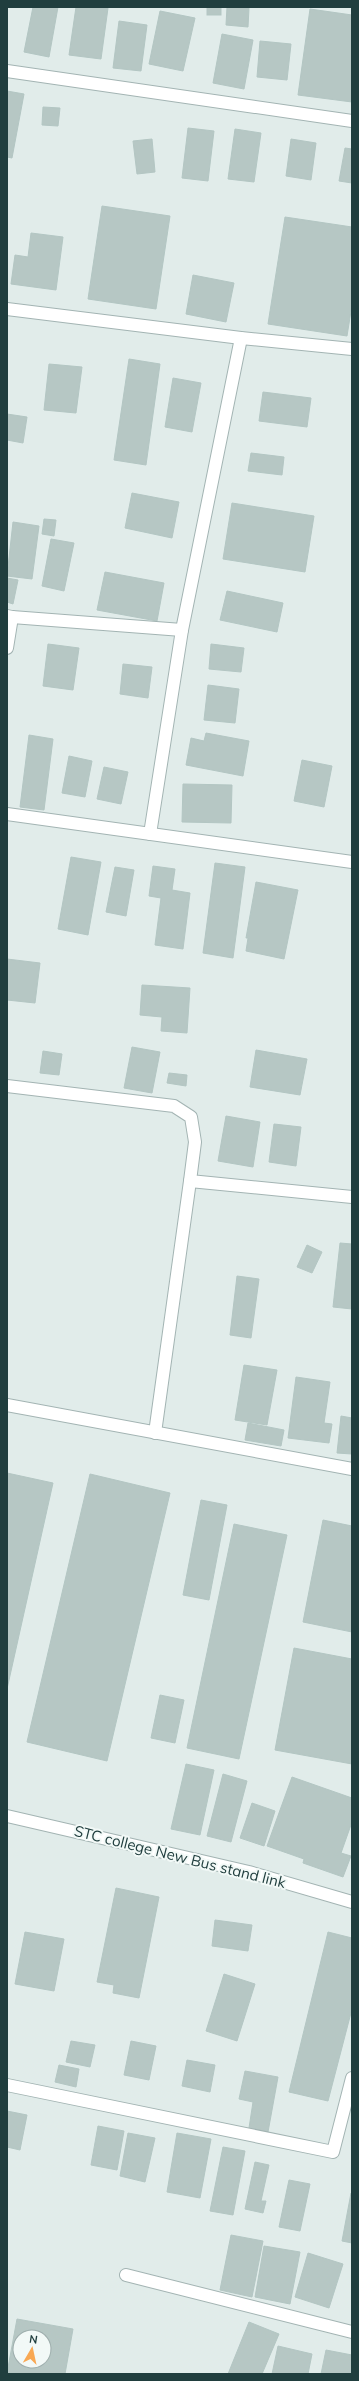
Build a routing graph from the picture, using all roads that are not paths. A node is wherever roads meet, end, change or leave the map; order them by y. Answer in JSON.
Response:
{"nodes":[{"id":1,"x":7,"y":71,"type":"edge"},
{"id":2,"x":352,"y":120,"type":"edge"},
{"id":3,"x":7,"y":309,"type":"edge"},
{"id":4,"x":241,"y":338,"type":"junction"},
{"id":5,"x":352,"y":349,"type":"edge"},
{"id":6,"x":9,"y":617,"type":"edge"},
{"id":7,"x":182,"y":630,"type":"junction"},
{"id":8,"x":7,"y":648,"type":"edge"},
{"id":9,"x":7,"y":814,"type":"edge"},
{"id":10,"x":150,"y":834,"type":"junction"},
{"id":11,"x":352,"y":862,"type":"edge"},
{"id":12,"x":7,"y":1086,"type":"edge"},
{"id":13,"x":190,"y":1181,"type":"junction"},
{"id":14,"x":352,"y":1197,"type":"edge"},
{"id":15,"x":7,"y":1405,"type":"edge"},
{"id":16,"x":155,"y":1433,"type":"junction"},
{"id":17,"x":352,"y":1469,"type":"edge"},
{"id":18,"x":7,"y":1816,"type":"edge"},
{"id":19,"x":352,"y":1902,"type":"edge"},
{"id":20,"x":352,"y":2078,"type":"edge"},
{"id":21,"x":7,"y":2085,"type":"edge"},
{"id":22,"x":126,"y":2275,"type":"dead end"},
{"id":23,"x":352,"y":2332,"type":"edge"}],
"edges":[{"from":1,"to":2,"type":"street"},
{"from":3,"to":4,"type":"street"},
{"from":4,"to":5,"type":"street"},
{"from":4,"to":7,"type":"street"},
{"from":6,"to":7,"type":"street"},
{"from":6,"to":8,"type":"street"},
{"from":7,"to":10,"type":"street"},
{"from":9,"to":10,"type":"street"},
{"from":10,"to":11,"type":"street"},
{"from":12,"to":13,"type":"street"},
{"from":13,"to":14,"type":"street"},
{"from":13,"to":16,"type":"street"},
{"from":15,"to":16,"type":"street"},
{"from":16,"to":17,"type":"street"},
{"from":18,"to":19,"type":"street","name":"STC college New Bus stand link"},
{"from":20,"to":21,"type":"street"},
{"from":22,"to":23,"type":"street"}]}
